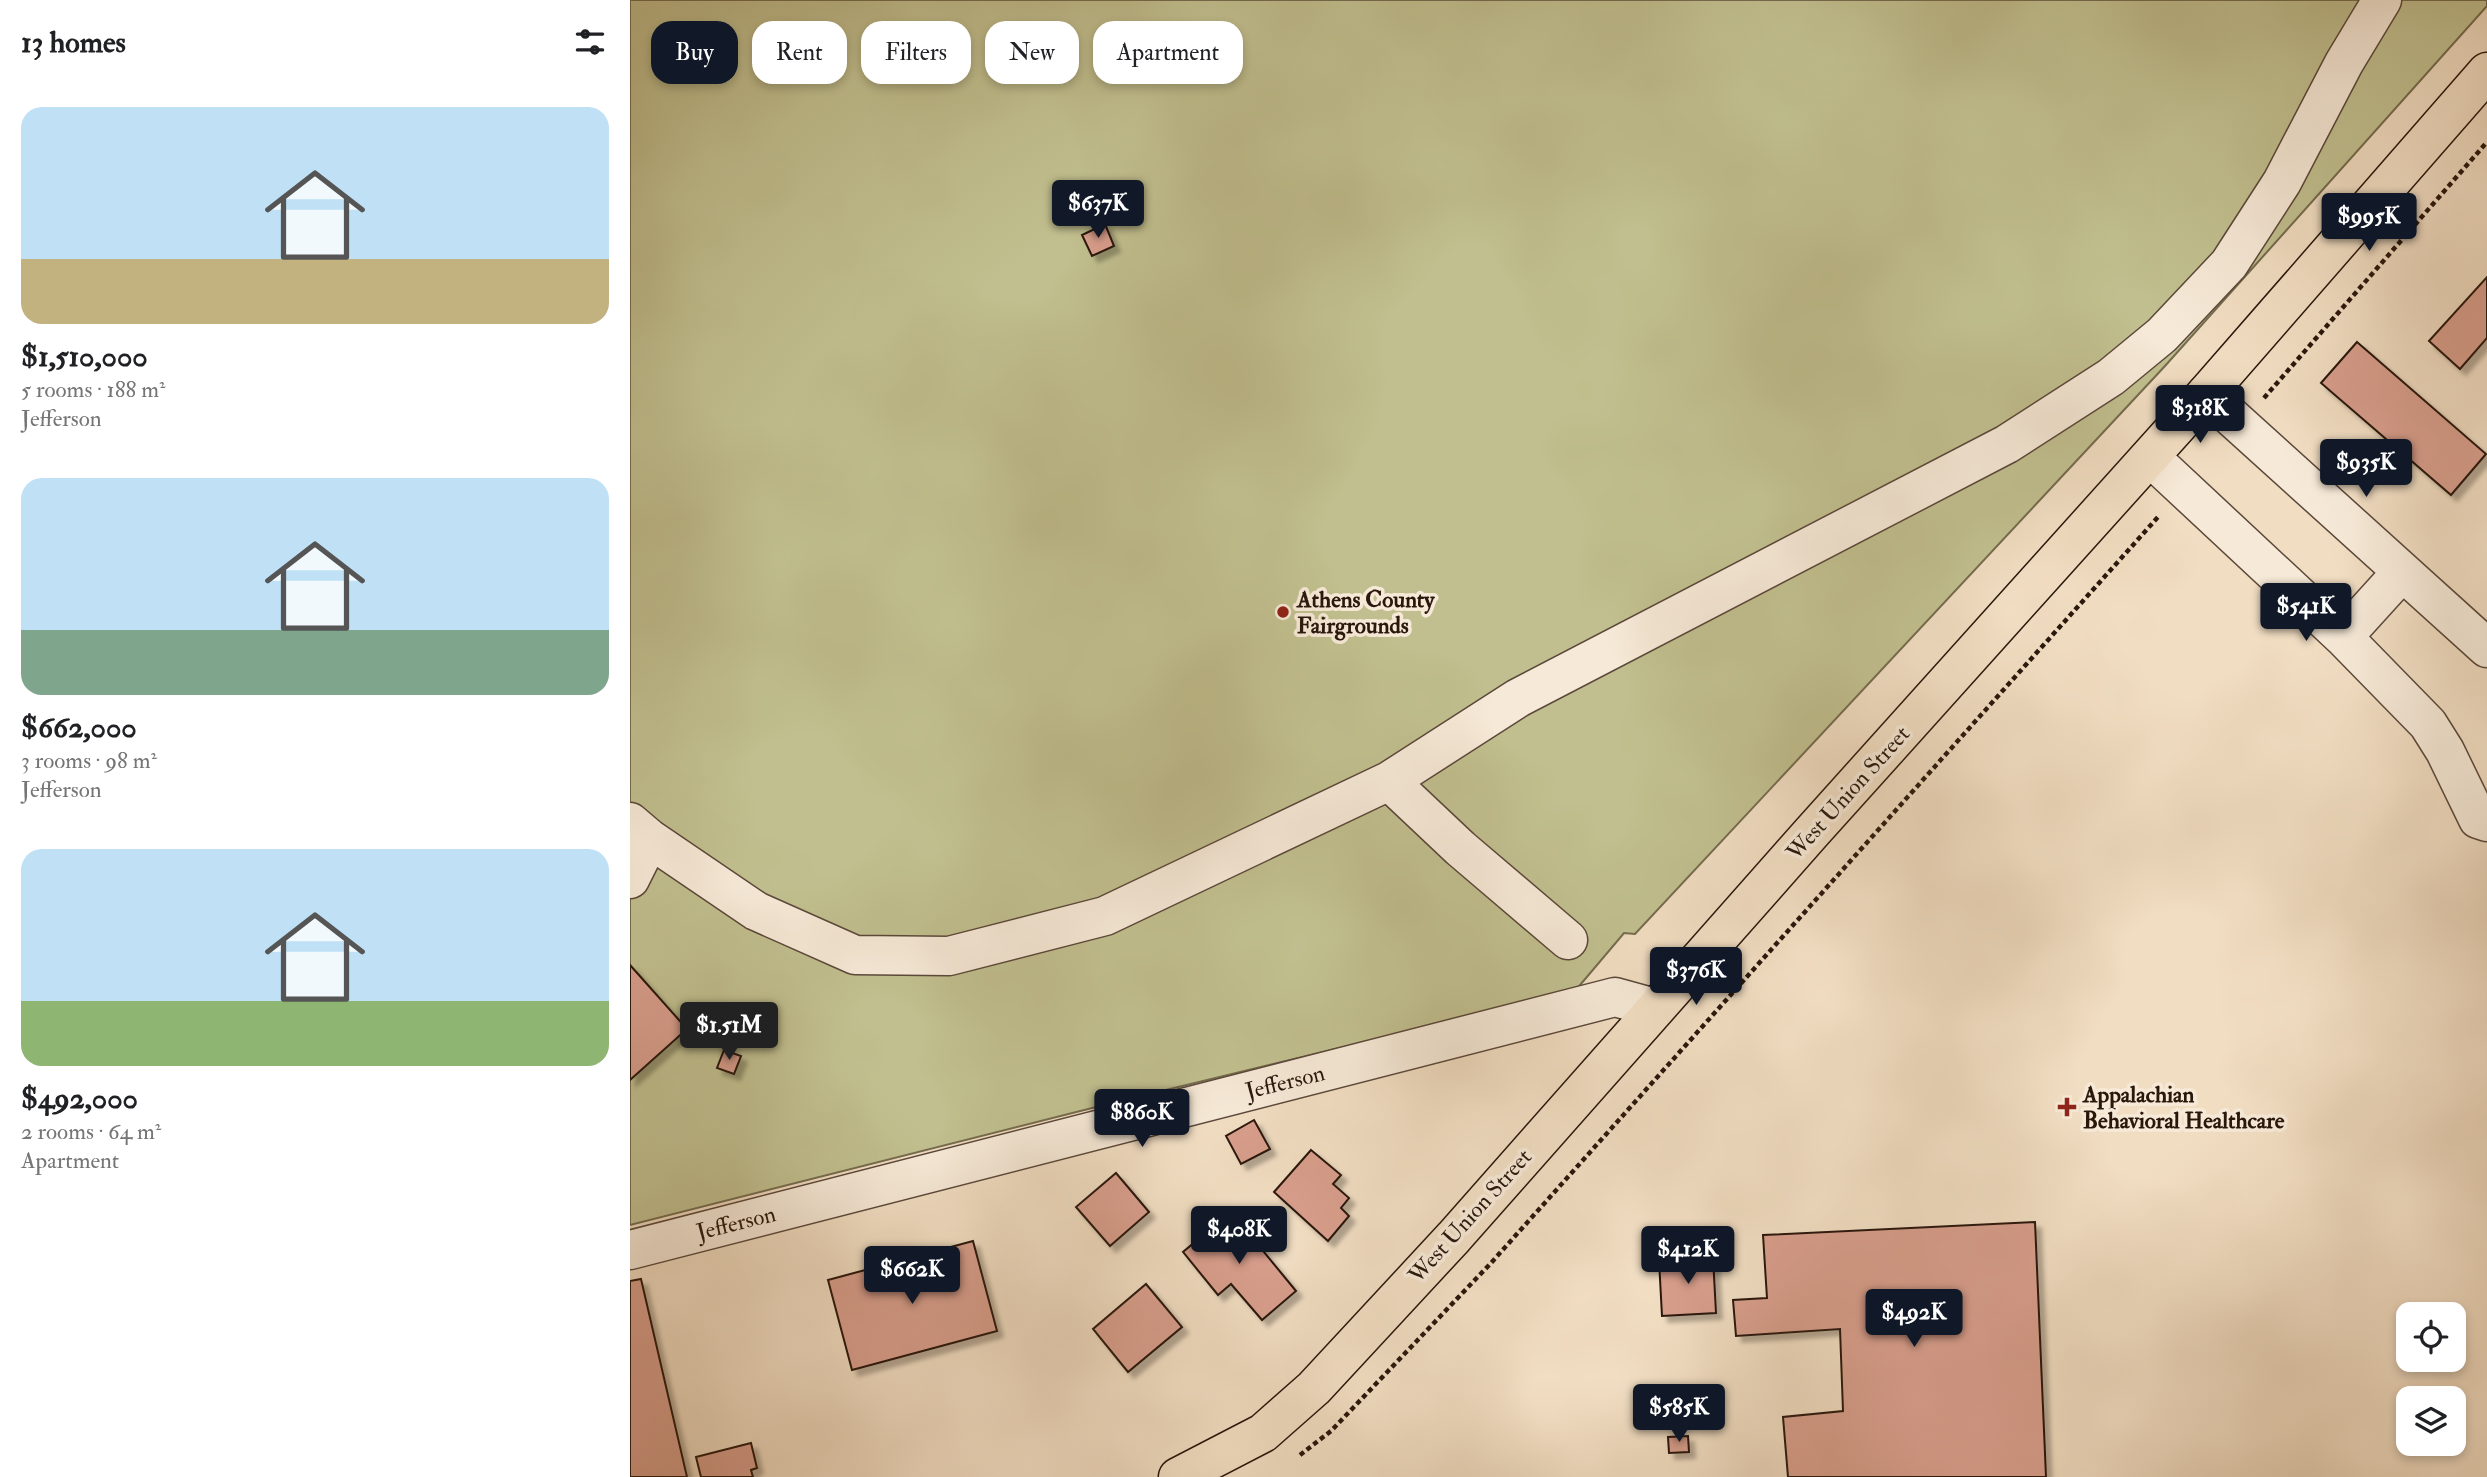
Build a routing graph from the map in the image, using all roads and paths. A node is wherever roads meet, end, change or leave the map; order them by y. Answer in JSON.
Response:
{"nodes":[{"id":1,"x":2382,"y":0,"type":"edge"},
{"id":2,"x":2487,"y":72,"type":"edge"},
{"id":3,"x":2487,"y":142,"type":"edge"},
{"id":4,"x":2206,"y":394,"type":"junction"},
{"id":5,"x":2266,"y":395,"type":"dead end"},
{"id":6,"x":2150,"y":457,"type":"junction"},
{"id":7,"x":2159,"y":516,"type":"dead end"},
{"id":8,"x":2402,"y":572,"type":"junction"},
{"id":9,"x":2343,"y":637,"type":"junction"},
{"id":10,"x":2487,"y":648,"type":"edge"},
{"id":11,"x":1389,"y":781,"type":"junction"},
{"id":12,"x":2487,"y":822,"type":"edge"},
{"id":13,"x":640,"y":830,"type":"edge"},
{"id":14,"x":630,"y":879,"type":"edge"},
{"id":15,"x":1568,"y":940,"type":"dead end"},
{"id":16,"x":1655,"y":1008,"type":"junction"},
{"id":17,"x":630,"y":1250,"type":"edge"},
{"id":18,"x":1297,"y":1457,"type":"dead end"},
{"id":19,"x":1178,"y":1477,"type":"edge"}],
"edges":[{"from":1,"to":11,"type":"street"},
{"from":2,"to":4,"type":"main road","name":"West Union Street"},
{"from":3,"to":5,"type":"path"},
{"from":4,"to":6,"type":"main road","name":"West Union Street"},
{"from":4,"to":8,"type":"street"},
{"from":6,"to":9,"type":"street"},
{"from":6,"to":16,"type":"main road","name":"West Union Street"},
{"from":7,"to":18,"type":"path"},
{"from":8,"to":9,"type":"street"},
{"from":8,"to":10,"type":"street"},
{"from":9,"to":12,"type":"street"},
{"from":11,"to":13,"type":"street"},
{"from":11,"to":15,"type":"street"},
{"from":13,"to":14,"type":"street"},
{"from":16,"to":17,"type":"street","name":"Jefferson"},
{"from":16,"to":19,"type":"main road","name":"West Union Street"}]}
